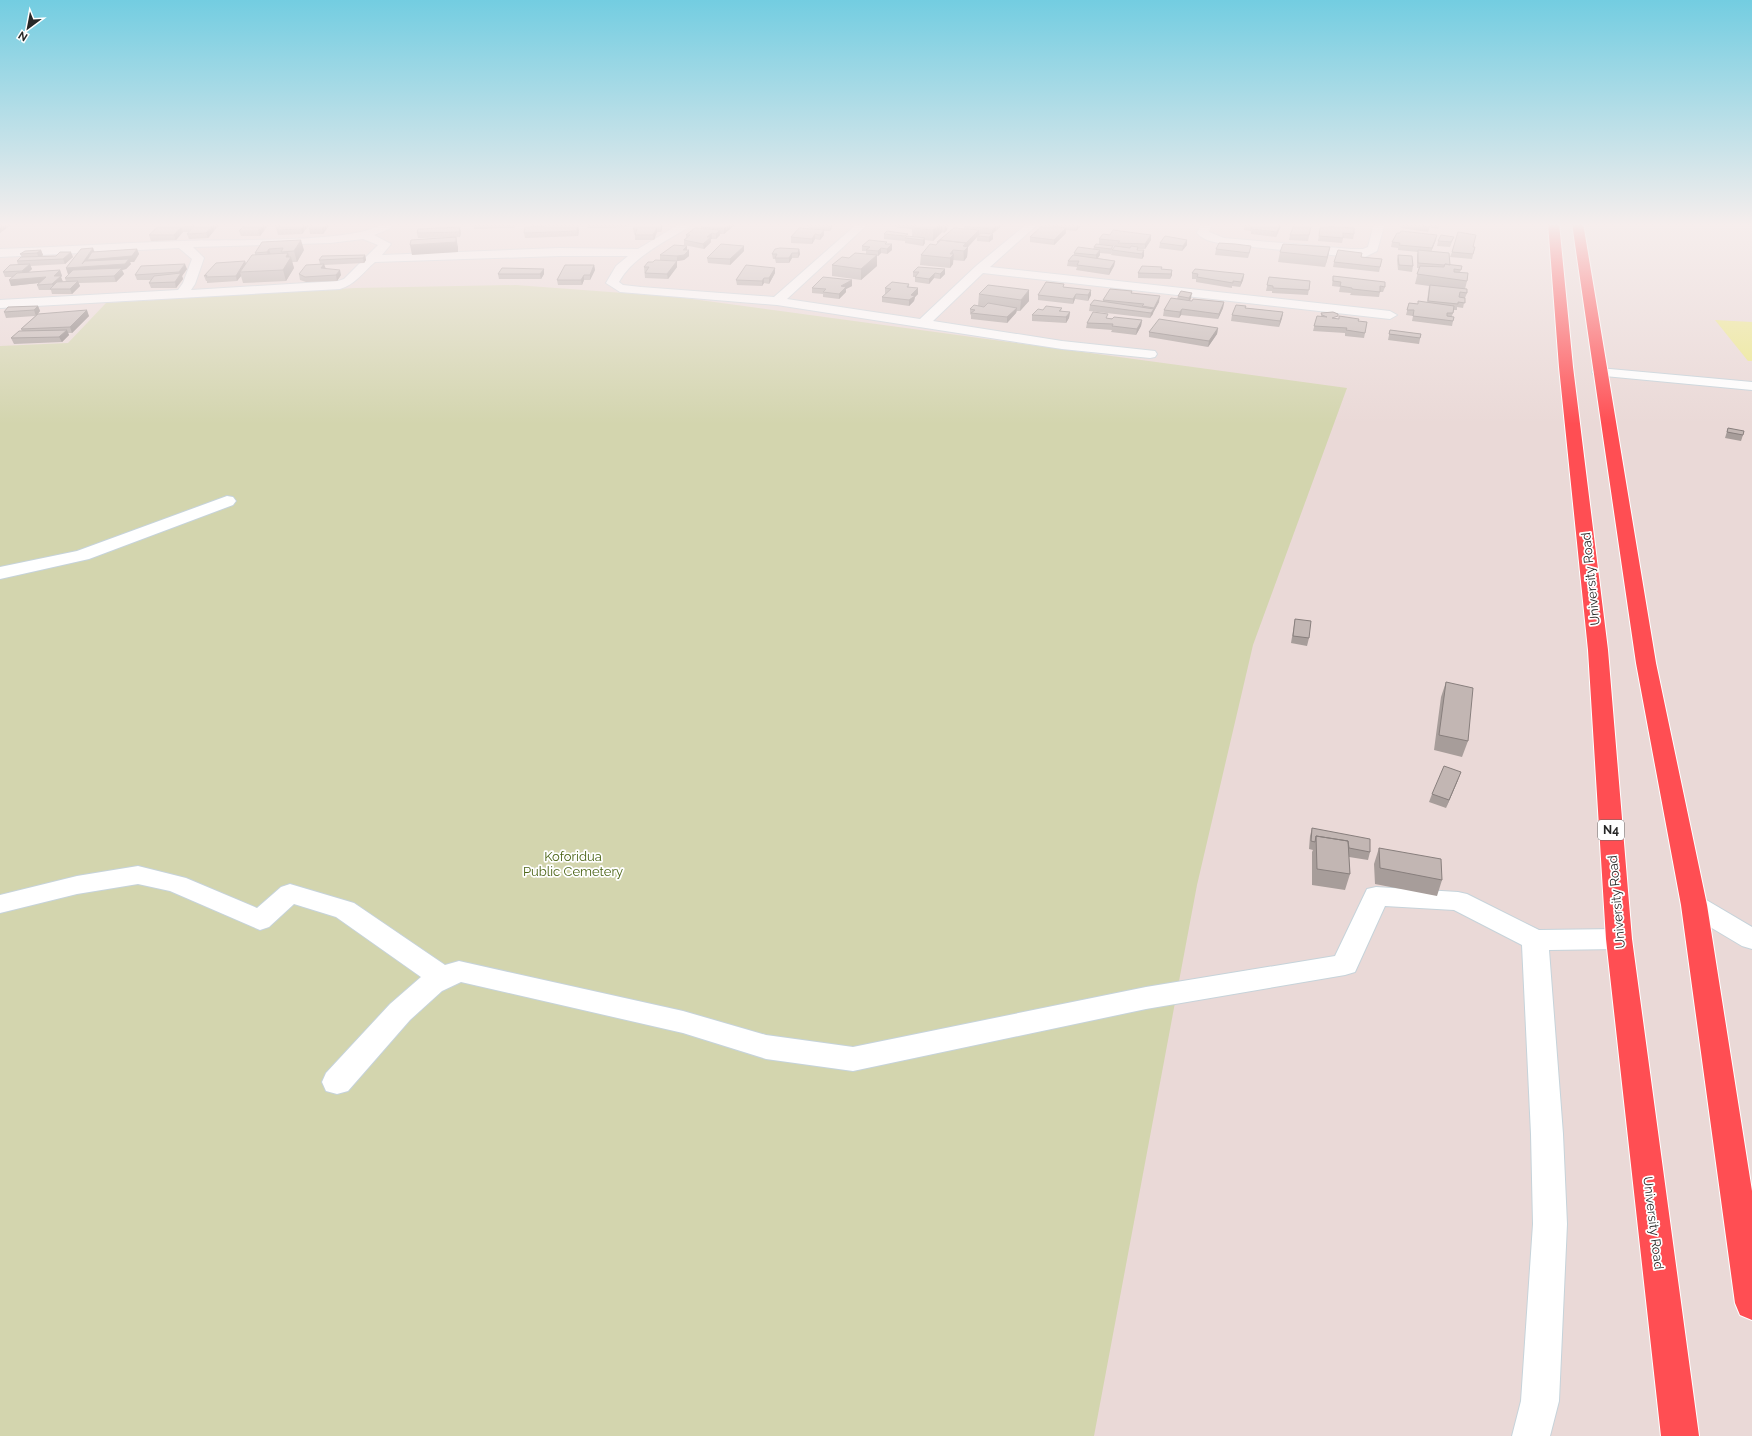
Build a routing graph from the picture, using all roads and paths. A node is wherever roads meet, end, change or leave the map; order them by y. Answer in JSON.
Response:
{"nodes":[{"id":1,"x":185,"y":290,"type":"edge"},
{"id":2,"x":255,"y":290,"type":"edge"},
{"id":3,"x":634,"y":290,"type":"edge"},
{"id":4,"x":789,"y":290,"type":"edge"},
{"id":5,"x":958,"y":290,"type":"edge"},
{"id":6,"x":1163,"y":290,"type":"edge"},
{"id":7,"x":1559,"y":290,"type":"edge"},
{"id":8,"x":1587,"y":290,"type":"edge"},
{"id":9,"x":182,"y":293,"type":"junction"},
{"id":10,"x":777,"y":301,"type":"junction"},
{"id":11,"x":0,"y":304,"type":"edge"},
{"id":12,"x":1390,"y":316,"type":"dead end"},
{"id":13,"x":923,"y":323,"type":"junction"},
{"id":14,"x":1150,"y":354,"type":"dead end"},
{"id":15,"x":1599,"y":372,"type":"junction"},
{"id":16,"x":1752,"y":386,"type":"edge"},
{"id":17,"x":227,"y":501,"type":"dead end"},
{"id":18,"x":0,"y":573,"type":"edge"},
{"id":19,"x":0,"y":904,"type":"edge"},
{"id":20,"x":1694,"y":905,"type":"junction"},
{"id":21,"x":1619,"y":939,"type":"junction"},
{"id":22,"x":1752,"y":939,"type":"edge"},
{"id":23,"x":1535,"y":940,"type":"junction"},
{"id":24,"x":443,"y":978,"type":"junction"},
{"id":25,"x":337,"y":1082,"type":"dead end"},
{"id":26,"x":1752,"y":1303,"type":"edge"},
{"id":27,"x":1531,"y":1436,"type":"edge"},
{"id":28,"x":1680,"y":1436,"type":"edge"}],
"edges":[{"from":1,"to":9,"type":"street"},
{"from":2,"to":9,"type":"street"},
{"from":3,"to":10,"type":"street"},
{"from":4,"to":10,"type":"street"},
{"from":5,"to":13,"type":"street"},
{"from":6,"to":12,"type":"street"},
{"from":7,"to":21,"type":"highway","name":"University Road","number":"N4"},
{"from":8,"to":15,"type":"highway"},
{"from":9,"to":11,"type":"street"},
{"from":10,"to":13,"type":"street"},
{"from":13,"to":14,"type":"street"},
{"from":15,"to":16,"type":"street"},
{"from":15,"to":20,"type":"highway"},
{"from":17,"to":18,"type":"street"},
{"from":19,"to":24,"type":"street"},
{"from":20,"to":22,"type":"street"},
{"from":20,"to":26,"type":"highway"},
{"from":21,"to":23,"type":"street"},
{"from":21,"to":28,"type":"highway","name":"University Road","number":"N4"},
{"from":23,"to":24,"type":"street"},
{"from":23,"to":27,"type":"street"},
{"from":24,"to":25,"type":"street"}]}
